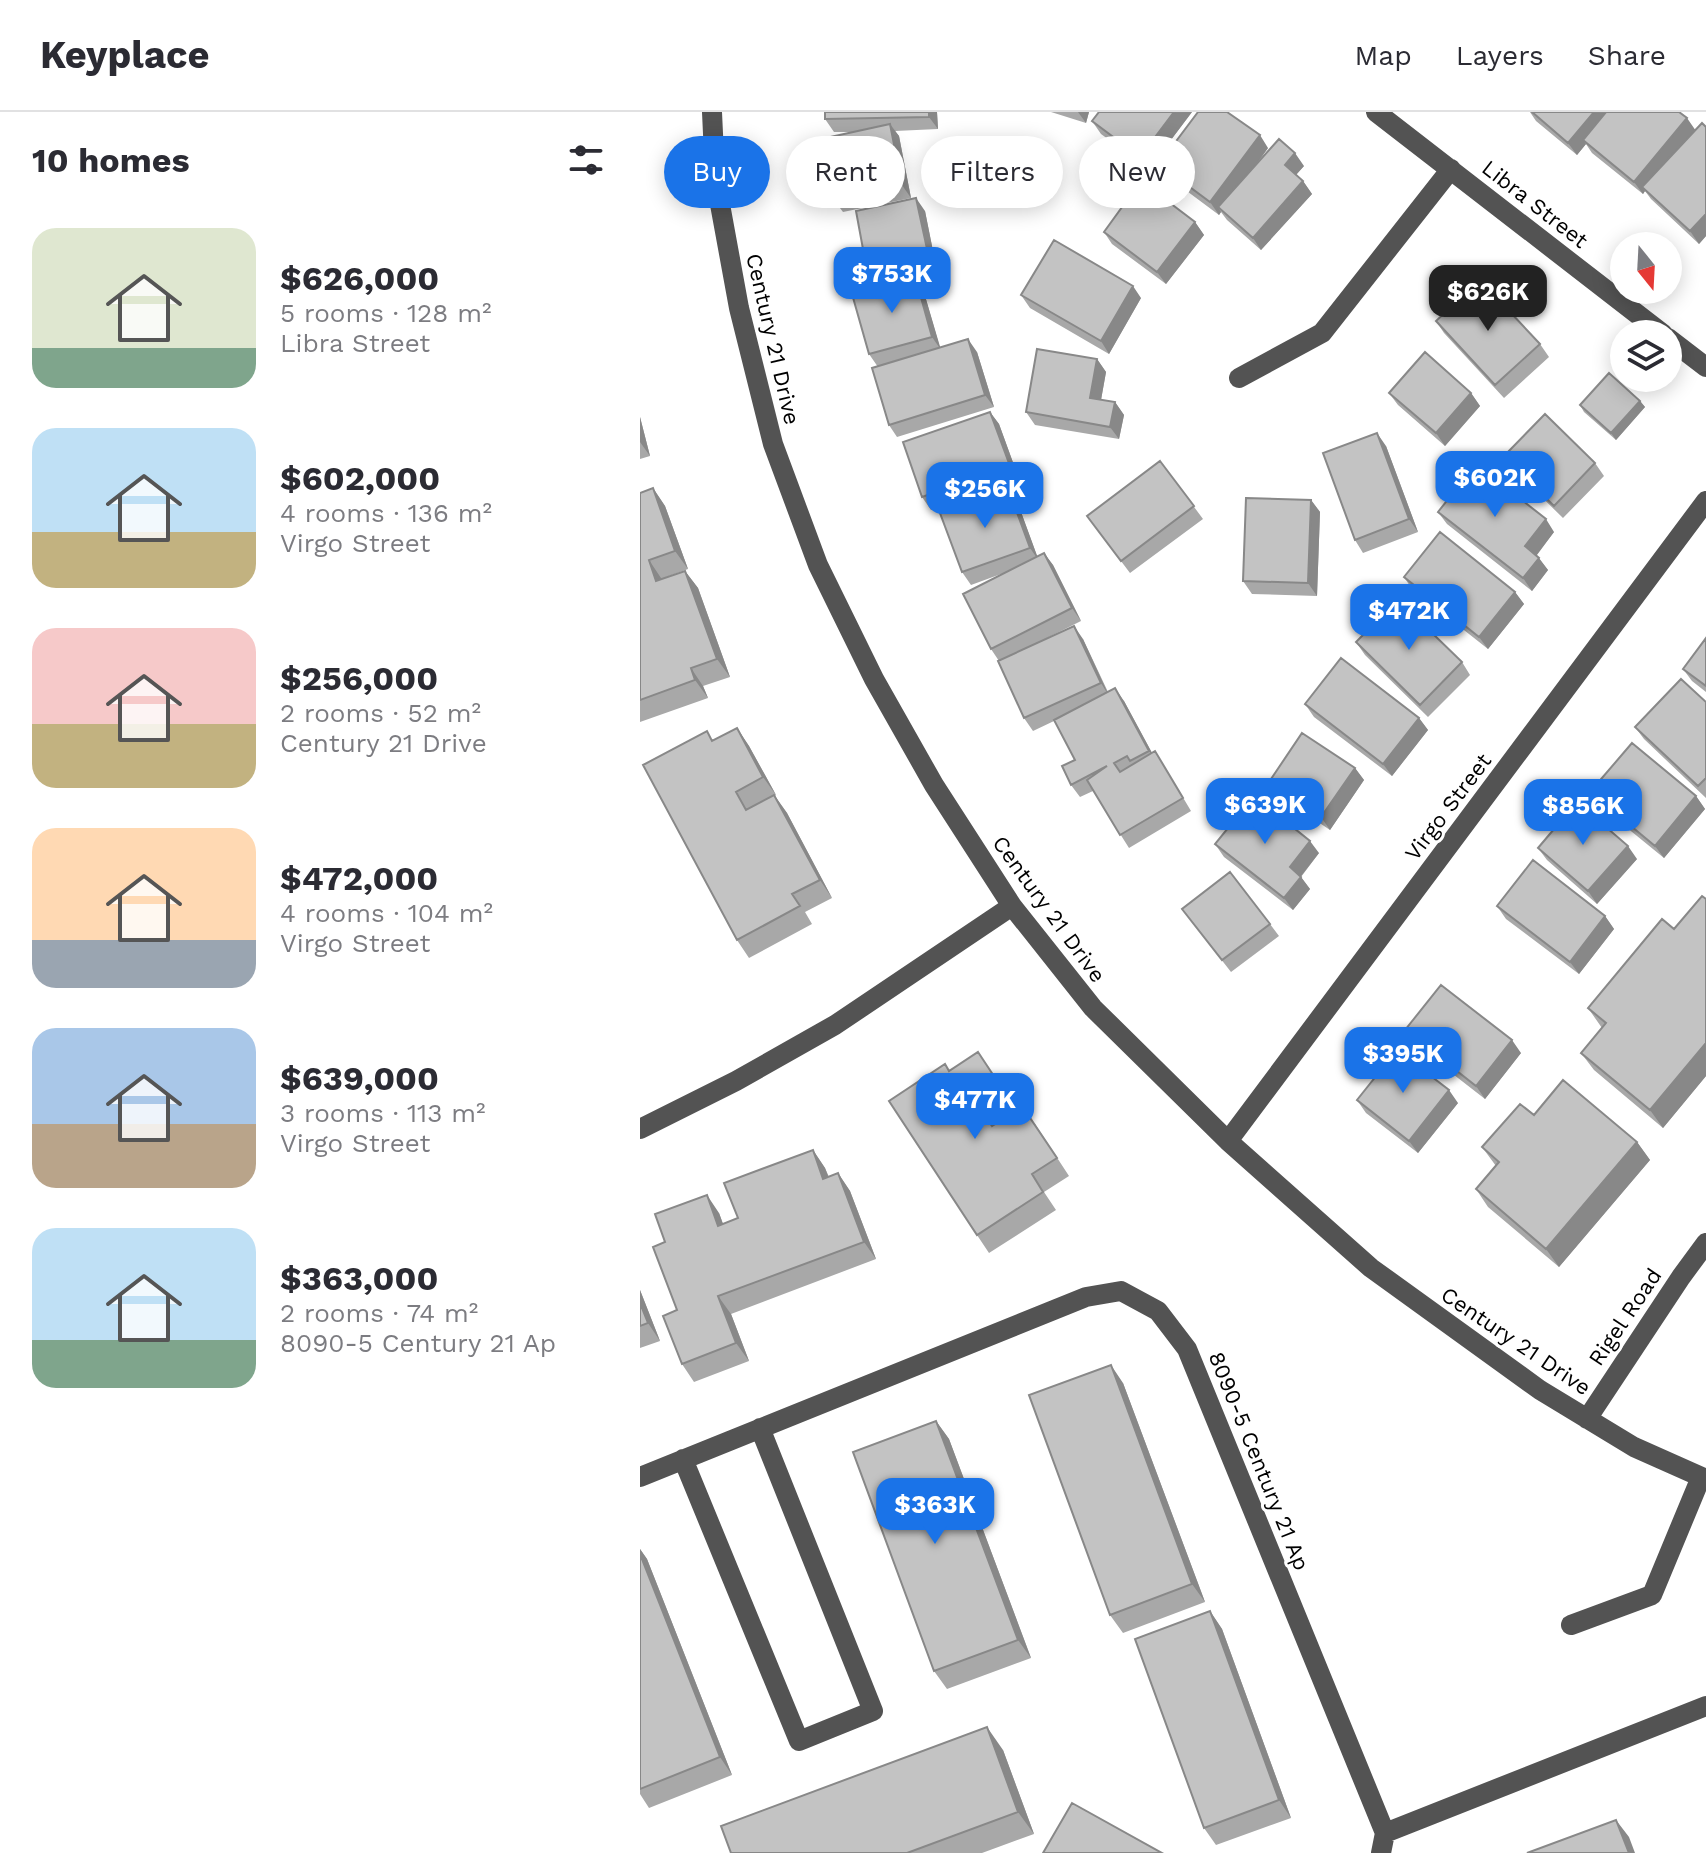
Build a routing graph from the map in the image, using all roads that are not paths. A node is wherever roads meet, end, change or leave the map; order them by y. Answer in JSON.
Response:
{"nodes":[{"id":1,"x":712,"y":112,"type":"edge"},
{"id":2,"x":1376,"y":112,"type":"edge"},
{"id":3,"x":1451,"y":169,"type":"junction"},
{"id":4,"x":1645,"y":320,"type":"edge"},
{"id":5,"x":1682,"y":349,"type":"edge"},
{"id":6,"x":1706,"y":367,"type":"edge"},
{"id":7,"x":1239,"y":378,"type":"dead end"},
{"id":8,"x":1706,"y":501,"type":"edge"},
{"id":9,"x":1012,"y":906,"type":"junction"},
{"id":10,"x":640,"y":1129,"type":"edge"},
{"id":11,"x":1228,"y":1141,"type":"junction"},
{"id":12,"x":1706,"y":1243,"type":"edge"},
{"id":13,"x":1587,"y":1419,"type":"junction"},
{"id":14,"x":760,"y":1428,"type":"junction"},
{"id":15,"x":683,"y":1459,"type":"junction"},
{"id":16,"x":640,"y":1477,"type":"edge"},
{"id":17,"x":1704,"y":1478,"type":"edge"},
{"id":18,"x":1571,"y":1625,"type":"dead end"},
{"id":19,"x":1706,"y":1706,"type":"edge"},
{"id":20,"x":1383,"y":1843,"type":"edge"}],
"edges":[{"from":1,"to":9,"type":"street","name":"Century 21 Drive"},
{"from":2,"to":3,"type":"street","name":"Libra Street"},
{"from":3,"to":4,"type":"street","name":"Libra Street"},
{"from":3,"to":7,"type":"street"},
{"from":5,"to":6,"type":"street"},
{"from":8,"to":11,"type":"street","name":"Virgo Street"},
{"from":9,"to":10,"type":"street"},
{"from":9,"to":11,"type":"street","name":"Century 21 Drive"},
{"from":11,"to":13,"type":"street","name":"Century 21 Drive"},
{"from":12,"to":13,"type":"street","name":"Rigel Road"},
{"from":13,"to":17,"type":"street","name":"Century 21 Drive"},
{"from":14,"to":15,"type":"street","name":"8090-5 Century 21 Ap"},
{"from":14,"to":15,"type":"street"},
{"from":14,"to":20,"type":"street","name":"8090-5 Century 21 Ap"},
{"from":15,"to":16,"type":"street","name":"8090-5 Century 21 Ap"},
{"from":17,"to":18,"type":"street"},
{"from":19,"to":20,"type":"street","name":"8090-5 Century 21 Ap"}]}
